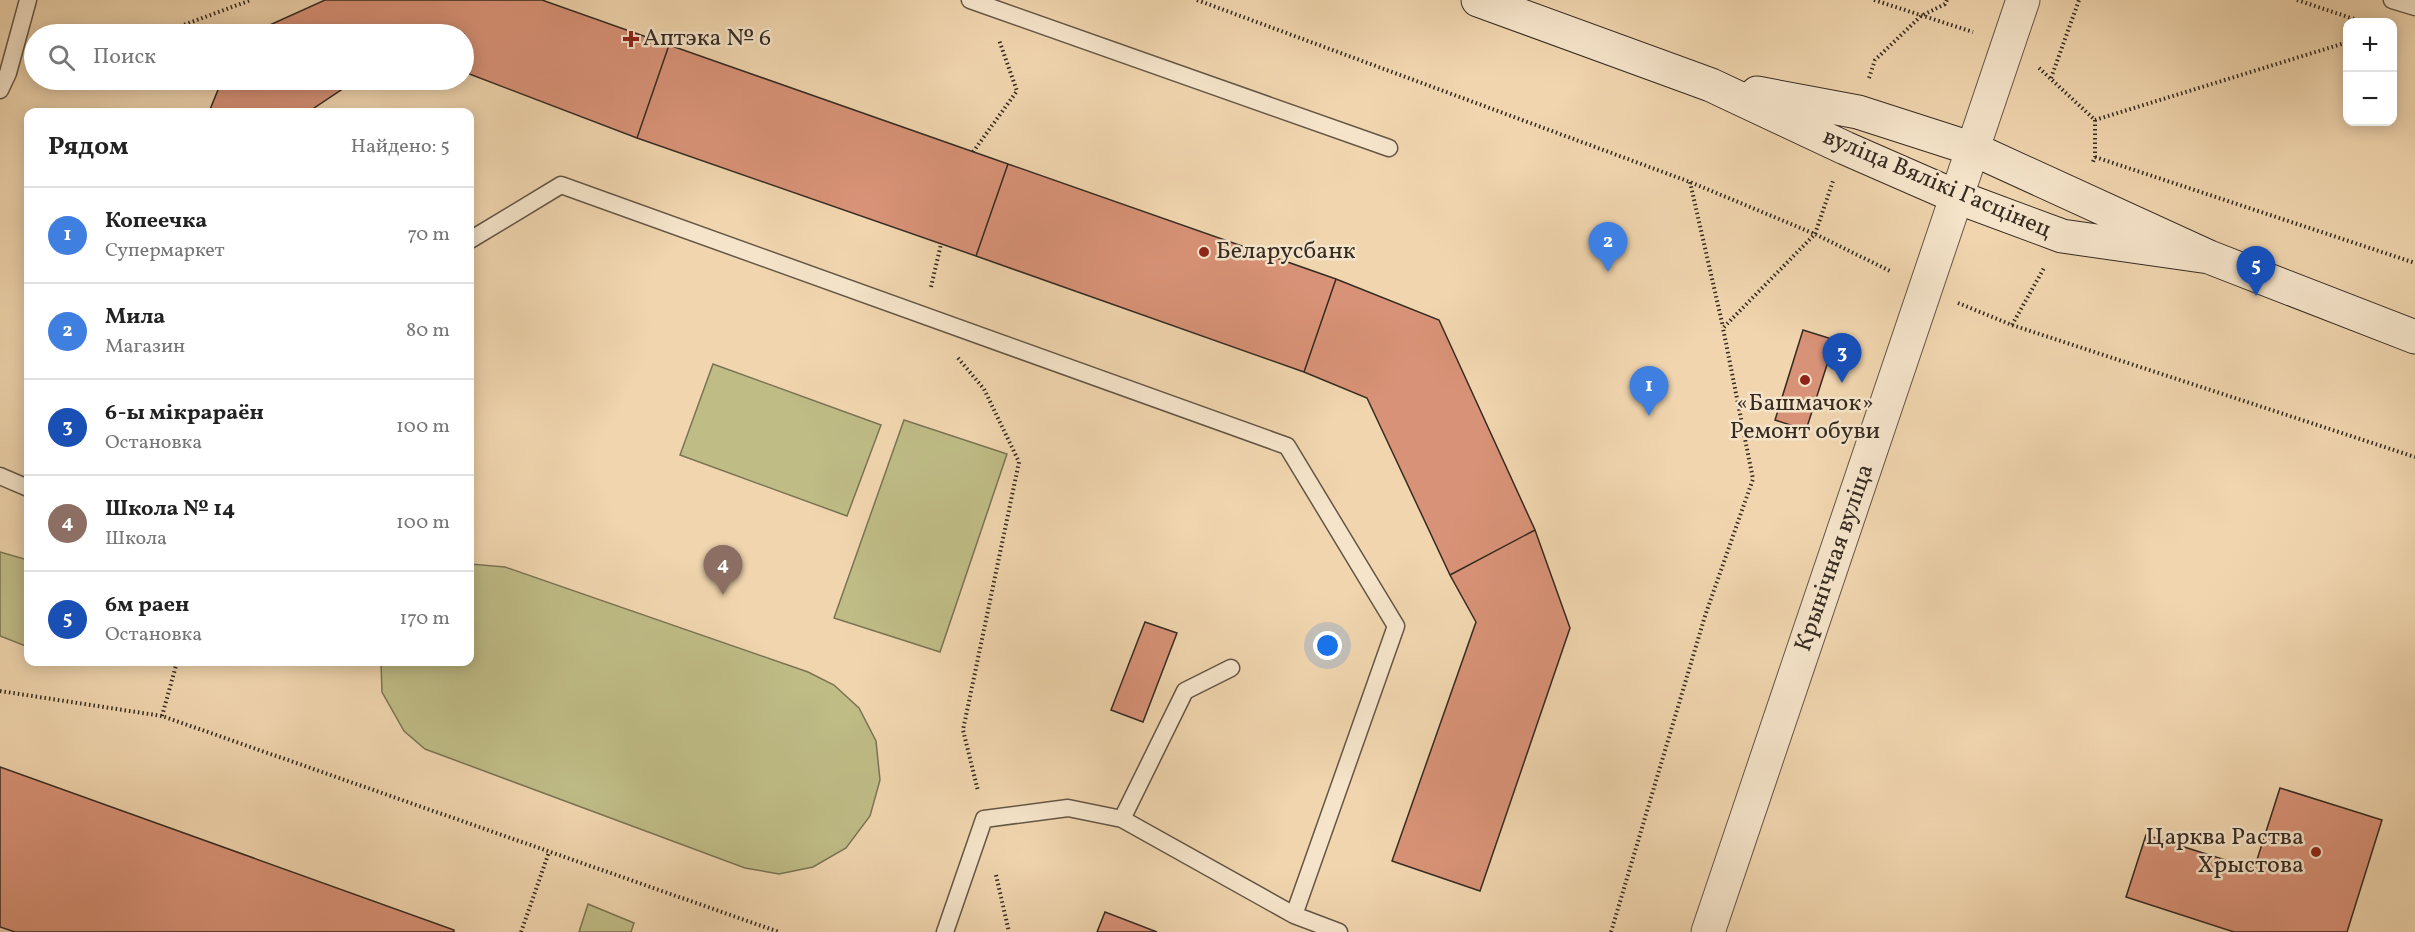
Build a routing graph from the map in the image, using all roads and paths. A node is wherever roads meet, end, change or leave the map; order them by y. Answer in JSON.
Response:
{"nodes":[{"id":1,"x":28,"y":0,"type":"edge"},
{"id":2,"x":251,"y":0,"type":"edge"},
{"id":3,"x":970,"y":0,"type":"edge"},
{"id":4,"x":1197,"y":0,"type":"edge"},
{"id":5,"x":1478,"y":0,"type":"edge"},
{"id":6,"x":1874,"y":0,"type":"edge"},
{"id":7,"x":1947,"y":0,"type":"edge"},
{"id":8,"x":2023,"y":0,"type":"edge"},
{"id":9,"x":2079,"y":0,"type":"edge"},
{"id":10,"x":2297,"y":0,"type":"edge"},
{"id":11,"x":2392,"y":0,"type":"edge"},
{"id":12,"x":987,"y":3,"type":"edge"},
{"id":13,"x":2415,"y":8,"type":"edge"},
{"id":14,"x":1921,"y":16,"type":"junction"},
{"id":15,"x":2351,"y":18,"type":"edge"},
{"id":16,"x":186,"y":24,"type":"edge"},
{"id":17,"x":2343,"y":44,"type":"edge"},
{"id":18,"x":2051,"y":78,"type":"dead end"},
{"id":19,"x":1711,"y":85,"type":"junction"},
{"id":20,"x":0,"y":90,"type":"edge"},
{"id":21,"x":1858,"y":112,"type":"junction"},
{"id":22,"x":2095,"y":120,"type":"dead end"},
{"id":23,"x":1389,"y":148,"type":"dead end"},
{"id":24,"x":1845,"y":148,"type":"junction"},
{"id":25,"x":1974,"y":149,"type":"junction"},
{"id":26,"x":974,"y":152,"type":"dead end"},
{"id":27,"x":2095,"y":157,"type":"dead end"},
{"id":28,"x":1690,"y":182,"type":"junction"},
{"id":29,"x":1957,"y":197,"type":"junction"},
{"id":30,"x":1815,"y":234,"type":"junction"},
{"id":31,"x":474,"y":238,"type":"edge"},
{"id":32,"x":941,"y":244,"type":"dead end"},
{"id":33,"x":2209,"y":258,"type":"junction"},
{"id":34,"x":2415,"y":263,"type":"edge"},
{"id":35,"x":1926,"y":289,"type":"junction"},
{"id":36,"x":923,"y":315,"type":"junction"},
{"id":37,"x":1723,"y":328,"type":"junction"},
{"id":38,"x":2415,"y":337,"type":"edge"},
{"id":39,"x":2415,"y":457,"type":"edge"},
{"id":40,"x":0,"y":476,"type":"edge"},
{"id":41,"x":24,"y":486,"type":"edge"},
{"id":42,"x":176,"y":666,"type":"edge"},
{"id":43,"x":1231,"y":668,"type":"dead end"},
{"id":44,"x":0,"y":692,"type":"edge"},
{"id":45,"x":162,"y":716,"type":"junction"},
{"id":46,"x":984,"y":819,"type":"junction"},
{"id":47,"x":1122,"y":819,"type":"junction"},
{"id":48,"x":549,"y":852,"type":"junction"},
{"id":49,"x":1294,"y":915,"type":"junction"},
{"id":50,"x":520,"y":932,"type":"edge"},
{"id":51,"x":779,"y":932,"type":"edge"},
{"id":52,"x":945,"y":932,"type":"edge"},
{"id":53,"x":1009,"y":932,"type":"edge"},
{"id":54,"x":1339,"y":932,"type":"edge"},
{"id":55,"x":1611,"y":932,"type":"edge"},
{"id":56,"x":1708,"y":932,"type":"edge"}],
"edges":[{"from":1,"to":20,"type":"lane"},
{"from":2,"to":16,"type":"path"},
{"from":3,"to":12,"type":"lane"},
{"from":4,"to":28,"type":"path"},
{"from":5,"to":19,"type":"main road","name":"вуліца Вялікі Гасцінец"},
{"from":6,"to":14,"type":"path"},
{"from":7,"to":14,"type":"path"},
{"from":8,"to":25,"type":"main road","name":"Крынічная вуліца"},
{"from":9,"to":18,"type":"path"},
{"from":10,"to":15,"type":"path"},
{"from":11,"to":13,"type":"lane"},
{"from":12,"to":23,"type":"lane"},
{"from":12,"to":26,"type":"path"},
{"from":14,"to":21,"type":"path"},
{"from":17,"to":22,"type":"path"},
{"from":19,"to":21,"type":"main road","name":"вуліца Вялікі Гасцінец"},
{"from":19,"to":24,"type":"main road","name":"вуліца Вялікі Гасцінец"},
{"from":21,"to":25,"type":"main road","name":"вуліца Вялікі Гасцінец"},
{"from":24,"to":29,"type":"main road","name":"вуліца Вялікі Гасцінец"},
{"from":24,"to":30,"type":"path"},
{"from":25,"to":29,"type":"main road","name":"Крынічная вуліца"},
{"from":25,"to":33,"type":"main road","name":"вуліца Вялікі Гасцінец"},
{"from":27,"to":34,"type":"path"},
{"from":28,"to":30,"type":"path"},
{"from":28,"to":37,"type":"path"},
{"from":29,"to":33,"type":"main road","name":"вуліца Вялікі Гасцінец"},
{"from":29,"to":35,"type":"main road","name":"Крынічная вуліца"},
{"from":30,"to":35,"type":"path"},
{"from":30,"to":37,"type":"path"},
{"from":31,"to":36,"type":"lane"},
{"from":32,"to":36,"type":"path"},
{"from":33,"to":38,"type":"main road","name":"вуліца Вялікі Гасцінец"},
{"from":35,"to":39,"type":"path"},
{"from":35,"to":56,"type":"main road","name":"Крынічная вуліца"},
{"from":36,"to":46,"type":"path"},
{"from":36,"to":49,"type":"lane"},
{"from":37,"to":55,"type":"path"},
{"from":40,"to":41,"type":"lane"},
{"from":42,"to":45,"type":"path"},
{"from":43,"to":47,"type":"lane"},
{"from":44,"to":45,"type":"path"},
{"from":45,"to":48,"type":"path"},
{"from":46,"to":47,"type":"lane"},
{"from":46,"to":52,"type":"lane"},
{"from":46,"to":53,"type":"path"},
{"from":47,"to":49,"type":"lane"},
{"from":48,"to":50,"type":"path"},
{"from":48,"to":51,"type":"path"},
{"from":49,"to":54,"type":"lane"}]}
